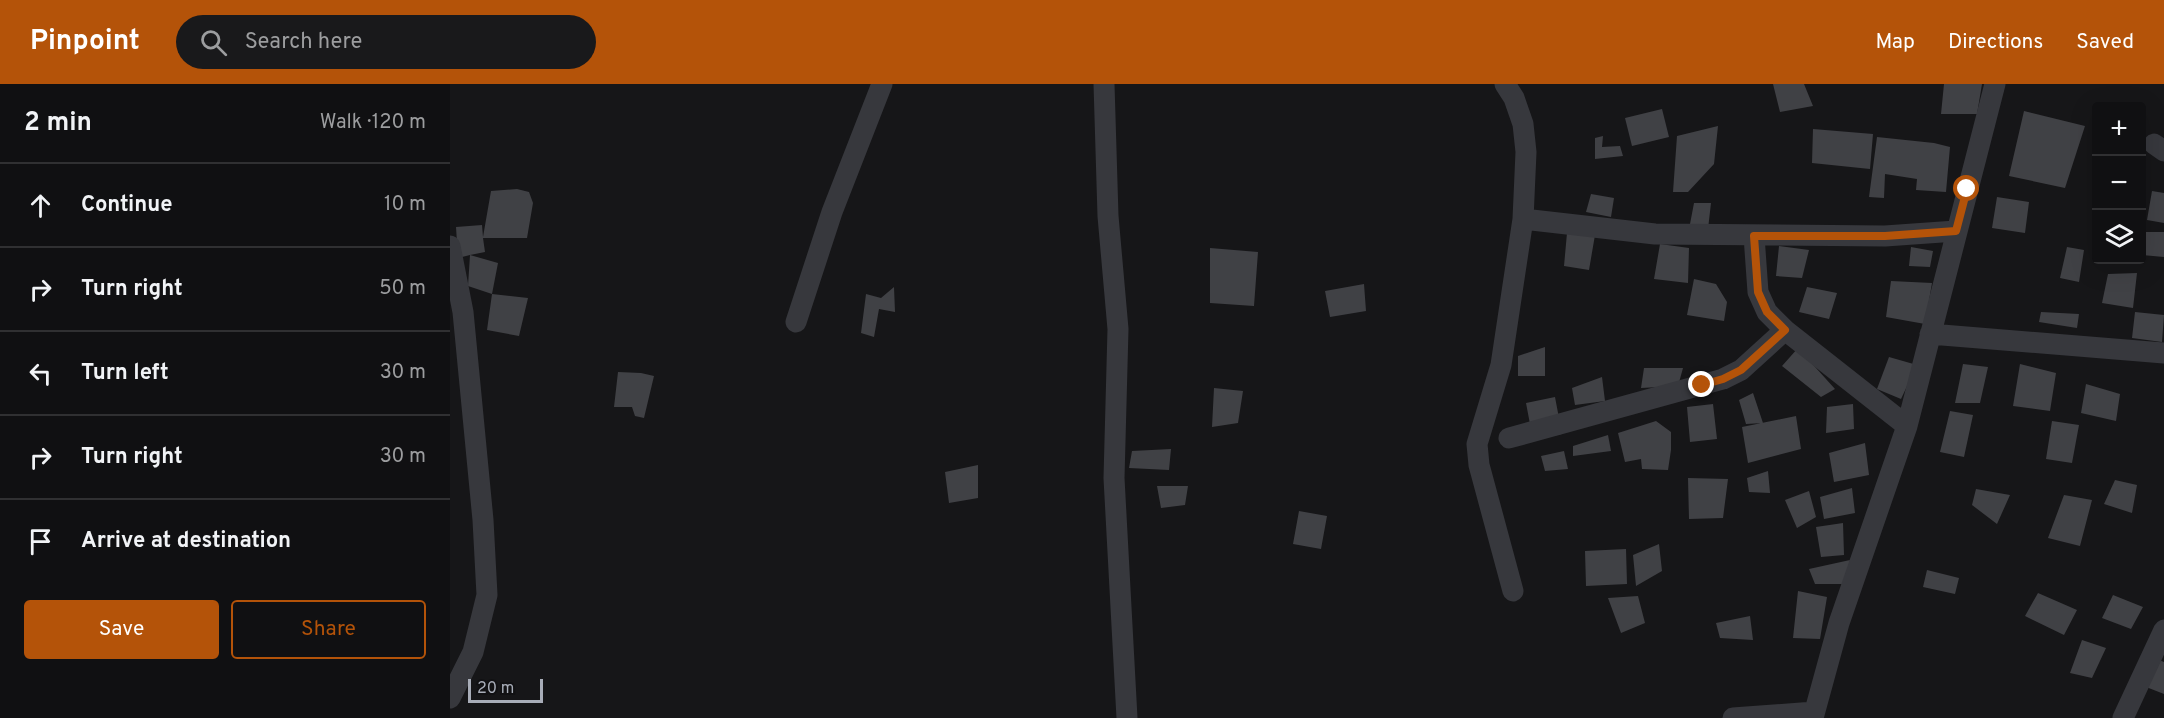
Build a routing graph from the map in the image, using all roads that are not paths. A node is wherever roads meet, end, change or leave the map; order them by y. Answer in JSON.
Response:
{"nodes":[{"id":1,"x":882,"y":84,"type":"edge"},
{"id":2,"x":1104,"y":84,"type":"edge"},
{"id":3,"x":1505,"y":84,"type":"edge"},
{"id":4,"x":1995,"y":84,"type":"edge"},
{"id":5,"x":1523,"y":219,"type":"junction"},
{"id":6,"x":1956,"y":231,"type":"junction"},
{"id":7,"x":1754,"y":236,"type":"junction"},
{"id":8,"x":450,"y":246,"type":"edge"},
{"id":9,"x":796,"y":322,"type":"dead end"},
{"id":10,"x":1785,"y":330,"type":"junction"},
{"id":11,"x":1930,"y":334,"type":"junction"},
{"id":12,"x":2164,"y":353,"type":"edge"},
{"id":13,"x":1907,"y":426,"type":"junction"},
{"id":14,"x":1509,"y":438,"type":"dead end"},
{"id":15,"x":1513,"y":591,"type":"dead end"},
{"id":16,"x":2164,"y":630,"type":"edge"},
{"id":17,"x":450,"y":698,"type":"edge"},
{"id":18,"x":1813,"y":715,"type":"edge"},
{"id":19,"x":1127,"y":718,"type":"edge"},
{"id":20,"x":1733,"y":718,"type":"edge"},
{"id":21,"x":2123,"y":718,"type":"edge"}],
"edges":[{"from":1,"to":9,"type":"street"},
{"from":2,"to":19,"type":"street"},
{"from":3,"to":5,"type":"street"},
{"from":4,"to":6,"type":"street"},
{"from":5,"to":7,"type":"street"},
{"from":5,"to":15,"type":"street"},
{"from":6,"to":7,"type":"street"},
{"from":6,"to":11,"type":"street"},
{"from":7,"to":10,"type":"street"},
{"from":8,"to":17,"type":"street"},
{"from":10,"to":13,"type":"street"},
{"from":10,"to":14,"type":"street"},
{"from":11,"to":12,"type":"street"},
{"from":11,"to":13,"type":"street"},
{"from":13,"to":18,"type":"street"},
{"from":16,"to":21,"type":"street"},
{"from":18,"to":20,"type":"street"}]}
